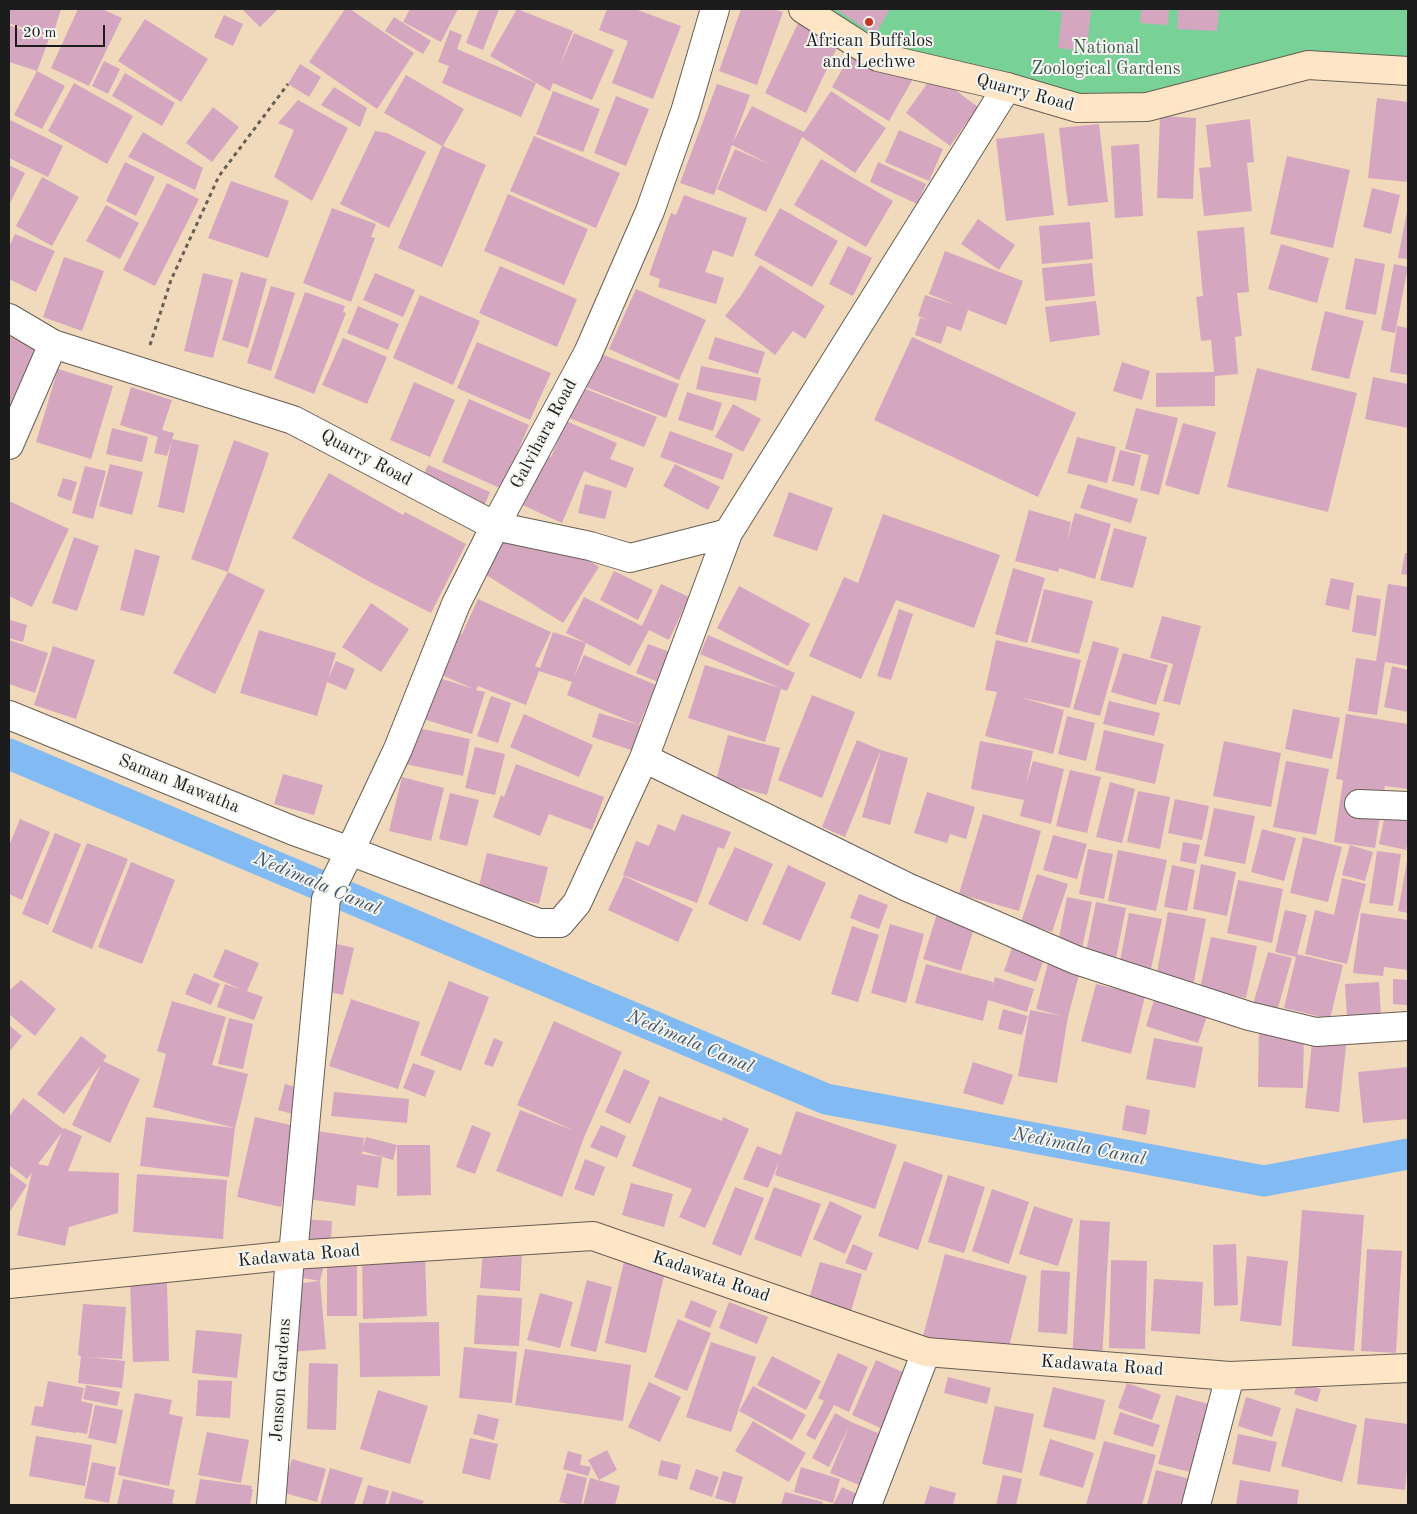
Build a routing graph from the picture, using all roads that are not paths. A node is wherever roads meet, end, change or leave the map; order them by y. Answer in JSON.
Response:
{"nodes":[{"id":1,"x":715,"y":9,"type":"edge"},
{"id":2,"x":803,"y":9,"type":"edge"},
{"id":3,"x":1408,"y":71,"type":"edge"},
{"id":4,"x":1007,"y":87,"type":"junction"},
{"id":5,"x":9,"y":318,"type":"edge"},
{"id":6,"x":53,"y":344,"type":"junction"},
{"id":7,"x":9,"y":445,"type":"edge"},
{"id":8,"x":495,"y":526,"type":"junction"},
{"id":9,"x":728,"y":533,"type":"junction"},
{"id":10,"x":9,"y":714,"type":"edge"},
{"id":11,"x":644,"y":758,"type":"junction"},
{"id":12,"x":1359,"y":804,"type":"dead end"},
{"id":13,"x":1408,"y":806,"type":"edge"},
{"id":14,"x":350,"y":851,"type":"junction"},
{"id":15,"x":1408,"y":1026,"type":"edge"},
{"id":16,"x":292,"y":1255,"type":"junction"},
{"id":17,"x":9,"y":1284,"type":"edge"},
{"id":18,"x":926,"y":1352,"type":"junction"},
{"id":19,"x":1408,"y":1368,"type":"edge"},
{"id":20,"x":1230,"y":1376,"type":"junction"},
{"id":21,"x":271,"y":1505,"type":"edge"},
{"id":22,"x":867,"y":1505,"type":"edge"},
{"id":23,"x":1196,"y":1505,"type":"edge"}],
"edges":[{"from":1,"to":8,"type":"street","name":"Galvihara Road"},
{"from":2,"to":4,"type":"street","name":"Quarry Road"},
{"from":3,"to":4,"type":"street","name":"Quarry Road"},
{"from":4,"to":9,"type":"street","name":"Saman Mawatha"},
{"from":5,"to":6,"type":"street","name":"Quarry Road"},
{"from":6,"to":7,"type":"street"},
{"from":6,"to":8,"type":"street","name":"Quarry Road"},
{"from":8,"to":9,"type":"street","name":"Quarry Road"},
{"from":8,"to":14,"type":"street","name":"Galvihara Road"},
{"from":9,"to":11,"type":"street","name":"Saman Mawatha"},
{"from":10,"to":14,"type":"street","name":"Saman Mawatha"},
{"from":11,"to":14,"type":"street","name":"Saman Mawatha"},
{"from":11,"to":15,"type":"street"},
{"from":12,"to":13,"type":"street"},
{"from":14,"to":16,"type":"street","name":"Jenson Gardens"},
{"from":16,"to":17,"type":"street","name":"Kadawata Road"},
{"from":16,"to":18,"type":"street","name":"Kadawata Road"},
{"from":16,"to":21,"type":"street","name":"Jenson Gardens"},
{"from":18,"to":20,"type":"street","name":"Kadawata Road"},
{"from":18,"to":22,"type":"street"},
{"from":19,"to":20,"type":"street","name":"Kadawata Road"},
{"from":20,"to":23,"type":"street"}]}
